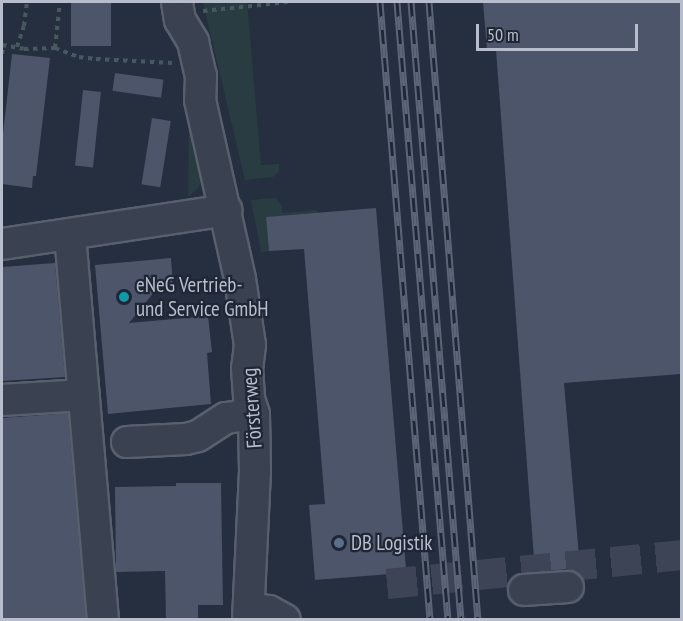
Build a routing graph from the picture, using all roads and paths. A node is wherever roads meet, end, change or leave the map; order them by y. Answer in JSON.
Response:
{"nodes":[{"id":1,"x":27,"y":2,"type":"edge"},
{"id":2,"x":60,"y":2,"type":"edge"},
{"id":3,"x":288,"y":2,"type":"edge"},
{"id":4,"x":177,"y":7,"type":"edge"},
{"id":5,"x":3,"y":46,"type":"edge"},
{"id":6,"x":17,"y":48,"type":"junction"},
{"id":7,"x":55,"y":48,"type":"junction"},
{"id":8,"x":2,"y":54,"type":"edge"},
{"id":9,"x":196,"y":56,"type":"junction"},
{"id":10,"x":226,"y":210,"type":"junction"},
{"id":11,"x":70,"y":235,"type":"junction"},
{"id":12,"x":2,"y":244,"type":"edge"},
{"id":13,"x":84,"y":395,"type":"junction"},
{"id":14,"x":2,"y":400,"type":"edge"},
{"id":15,"x":254,"y":414,"type":"junction"},
{"id":16,"x":127,"y":442,"type":"dead end"},
{"id":17,"x":568,"y":587,"type":"dead end"},
{"id":18,"x":524,"y":590,"type":"dead end"},
{"id":19,"x":249,"y":614,"type":"edge"},
{"id":20,"x":103,"y":620,"type":"edge"},
{"id":21,"x":285,"y":620,"type":"edge"}],
"edges":[{"from":1,"to":6,"type":"path"},
{"from":2,"to":7,"type":"path"},
{"from":3,"to":4,"type":"path"},
{"from":4,"to":9,"type":"street","name":"Försterweg"},
{"from":5,"to":6,"type":"path"},
{"from":5,"to":8,"type":"path"},
{"from":6,"to":7,"type":"path"},
{"from":7,"to":9,"type":"path"},
{"from":9,"to":10,"type":"street","name":"Försterweg"},
{"from":10,"to":11,"type":"street"},
{"from":10,"to":15,"type":"street","name":"Försterweg"},
{"from":11,"to":12,"type":"street"},
{"from":11,"to":13,"type":"street"},
{"from":13,"to":14,"type":"street"},
{"from":13,"to":20,"type":"street"},
{"from":15,"to":16,"type":"street"},
{"from":15,"to":19,"type":"street","name":"Försterweg"},
{"from":17,"to":18,"type":"street"},
{"from":19,"to":21,"type":"street","name":"Försterweg"}]}
